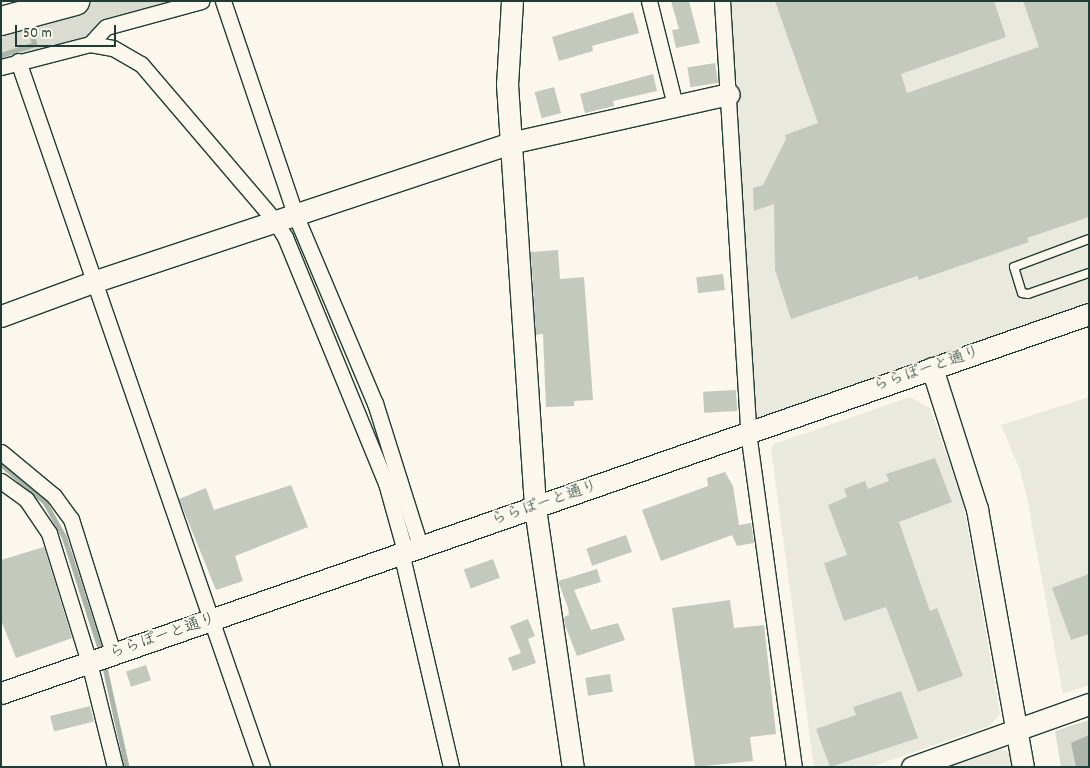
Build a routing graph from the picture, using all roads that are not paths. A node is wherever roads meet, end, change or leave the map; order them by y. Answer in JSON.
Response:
{"nodes":[{"id":1,"x":75,"y":1,"type":"edge"},
{"id":2,"x":202,"y":1,"type":"edge"},
{"id":3,"x":223,"y":1,"type":"edge"},
{"id":4,"x":512,"y":1,"type":"edge"},
{"id":5,"x":649,"y":1,"type":"edge"},
{"id":6,"x":722,"y":1,"type":"edge"},
{"id":7,"x":1,"y":21,"type":"edge"},
{"id":8,"x":90,"y":44,"type":"junction"},
{"id":9,"x":18,"y":61,"type":"junction"},
{"id":10,"x":1,"y":67,"type":"edge"},
{"id":11,"x":728,"y":94,"type":"junction"},
{"id":12,"x":675,"y":105,"type":"junction"},
{"id":13,"x":510,"y":144,"type":"junction"},
{"id":14,"x":295,"y":214,"type":"junction"},
{"id":15,"x":275,"y":221,"type":"junction"},
{"id":16,"x":1089,"y":239,"type":"edge"},
{"id":17,"x":1089,"y":272,"type":"edge"},
{"id":18,"x":93,"y":282,"type":"junction"},
{"id":19,"x":1089,"y":314,"type":"edge"},
{"id":20,"x":1,"y":316,"type":"edge"},
{"id":21,"x":932,"y":368,"type":"junction"},
{"id":22,"x":748,"y":432,"type":"junction"},
{"id":23,"x":1,"y":452,"type":"edge"},
{"id":24,"x":1,"y":481,"type":"edge"},
{"id":25,"x":535,"y":508,"type":"junction"},
{"id":26,"x":409,"y":550,"type":"junction"},
{"id":27,"x":211,"y":620,"type":"junction"},
{"id":28,"x":114,"y":653,"type":"junction"},
{"id":29,"x":89,"y":662,"type":"junction"},
{"id":30,"x":1,"y":692,"type":"edge"},
{"id":31,"x":1089,"y":704,"type":"edge"},
{"id":32,"x":1017,"y":730,"type":"junction"},
{"id":33,"x":114,"y":767,"type":"edge"},
{"id":34,"x":262,"y":767,"type":"edge"},
{"id":35,"x":451,"y":767,"type":"edge"},
{"id":36,"x":573,"y":767,"type":"edge"},
{"id":37,"x":794,"y":767,"type":"edge"},
{"id":38,"x":912,"y":767,"type":"edge"},
{"id":39,"x":1023,"y":767,"type":"edge"}],
"edges":[{"from":1,"to":7,"type":"highway"},
{"from":2,"to":8,"type":"street"},
{"from":3,"to":14,"type":"street"},
{"from":4,"to":13,"type":"street"},
{"from":5,"to":12,"type":"street"},
{"from":6,"to":11,"type":"street"},
{"from":8,"to":9,"type":"street"},
{"from":8,"to":15,"type":"street"},
{"from":9,"to":10,"type":"street"},
{"from":9,"to":18,"type":"street"},
{"from":11,"to":12,"type":"street"},
{"from":11,"to":22,"type":"street"},
{"from":12,"to":13,"type":"street"},
{"from":13,"to":14,"type":"street"},
{"from":13,"to":25,"type":"street"},
{"from":14,"to":15,"type":"street"},
{"from":14,"to":26,"type":"street"},
{"from":15,"to":18,"type":"street"},
{"from":15,"to":26,"type":"street"},
{"from":16,"to":17,"type":"lane"},
{"from":18,"to":20,"type":"street"},
{"from":18,"to":27,"type":"street"},
{"from":19,"to":21,"type":"street","name":"ららぽーと通り"},
{"from":21,"to":22,"type":"street","name":"ららぽーと通り"},
{"from":21,"to":32,"type":"street"},
{"from":22,"to":25,"type":"street","name":"ららぽーと通り"},
{"from":22,"to":37,"type":"street"},
{"from":23,"to":28,"type":"street"},
{"from":24,"to":29,"type":"street"},
{"from":25,"to":26,"type":"street","name":"ららぽーと通り"},
{"from":25,"to":36,"type":"street"},
{"from":26,"to":27,"type":"street","name":"ららぽーと通り"},
{"from":26,"to":35,"type":"street"},
{"from":27,"to":28,"type":"street","name":"ららぽーと通り"},
{"from":27,"to":34,"type":"street"},
{"from":28,"to":29,"type":"street","name":"ららぽーと通り"},
{"from":29,"to":30,"type":"street","name":"ららぽーと通り"},
{"from":29,"to":33,"type":"street"},
{"from":31,"to":32,"type":"street"},
{"from":32,"to":38,"type":"street"},
{"from":32,"to":39,"type":"street"}]}
